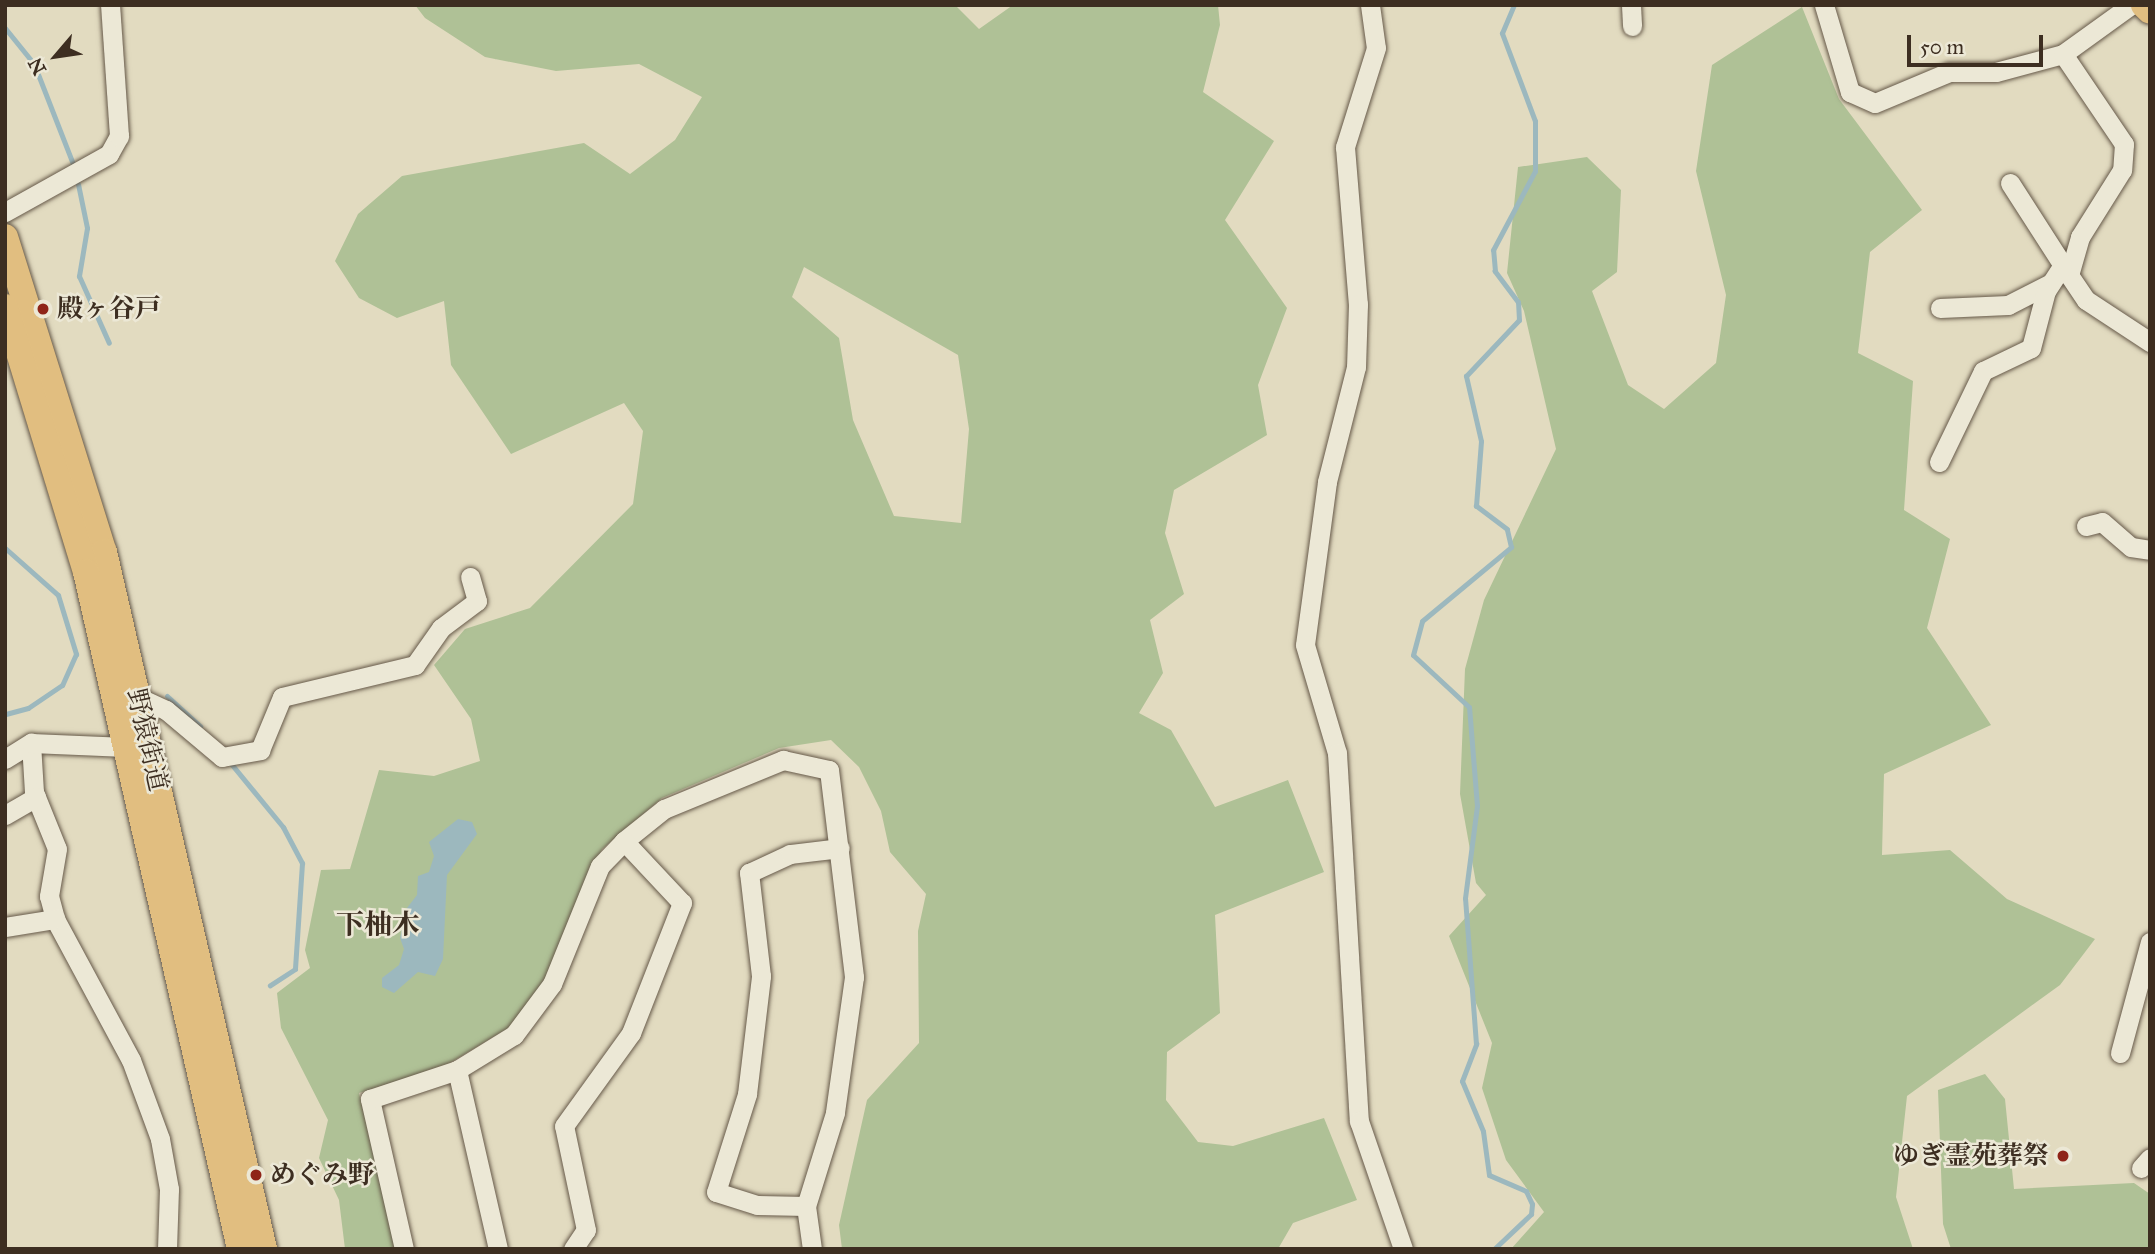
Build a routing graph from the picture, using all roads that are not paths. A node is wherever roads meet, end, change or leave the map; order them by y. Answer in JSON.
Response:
{"nodes":[{"id":1,"x":110,"y":5,"type":"edge"},
{"id":2,"x":1370,"y":5,"type":"edge"},
{"id":3,"x":1631,"y":5,"type":"edge"},
{"id":4,"x":1824,"y":5,"type":"edge"},
{"id":5,"x":2131,"y":5,"type":"edge"},
{"id":6,"x":2144,"y":5,"type":"edge"},
{"id":7,"x":2150,"y":11,"type":"edge"},
{"id":8,"x":1632,"y":26,"type":"dead end"},
{"id":9,"x":2063,"y":54,"type":"junction"},
{"id":10,"x":2010,"y":183,"type":"dead end"},
{"id":11,"x":5,"y":212,"type":"edge"},
{"id":12,"x":5,"y":237,"type":"edge"},
{"id":13,"x":2061,"y":275,"type":"junction"},
{"id":14,"x":5,"y":307,"type":"edge"},
{"id":15,"x":1940,"y":308,"type":"dead end"},
{"id":16,"x":2150,"y":342,"type":"edge"},
{"id":17,"x":1939,"y":462,"type":"dead end"},
{"id":18,"x":2087,"y":526,"type":"dead end"},
{"id":19,"x":2150,"y":550,"type":"edge"},
{"id":20,"x":470,"y":577,"type":"dead end"},
{"id":21,"x":138,"y":697,"type":"junction"},
{"id":22,"x":31,"y":743,"type":"junction"},
{"id":23,"x":126,"y":747,"type":"junction"},
{"id":24,"x":5,"y":760,"type":"edge"},
{"id":25,"x":36,"y":797,"type":"junction"},
{"id":26,"x":5,"y":815,"type":"edge"},
{"id":27,"x":624,"y":841,"type":"junction"},
{"id":28,"x":840,"y":848,"type":"junction"},
{"id":29,"x":55,"y":919,"type":"junction"},
{"id":30,"x":5,"y":927,"type":"edge"},
{"id":31,"x":2150,"y":942,"type":"edge"},
{"id":32,"x":2120,"y":1053,"type":"dead end"},
{"id":33,"x":457,"y":1070,"type":"junction"},
{"id":34,"x":806,"y":1206,"type":"junction"},
{"id":35,"x":167,"y":1249,"type":"edge"},
{"id":36,"x":240,"y":1249,"type":"edge"},
{"id":37,"x":264,"y":1249,"type":"edge"},
{"id":38,"x":404,"y":1249,"type":"edge"},
{"id":39,"x":498,"y":1249,"type":"edge"},
{"id":40,"x":573,"y":1249,"type":"edge"},
{"id":41,"x":812,"y":1249,"type":"edge"},
{"id":42,"x":1403,"y":1249,"type":"edge"}],
"edges":[{"from":1,"to":11,"type":"street"},
{"from":2,"to":42,"type":"street"},
{"from":3,"to":8,"type":"street"},
{"from":4,"to":9,"type":"street"},
{"from":5,"to":9,"type":"street"},
{"from":6,"to":7,"type":"main road"},
{"from":9,"to":13,"type":"street"},
{"from":10,"to":13,"type":"street"},
{"from":12,"to":21,"type":"main road","name":"野猿街道"},
{"from":13,"to":15,"type":"street"},
{"from":13,"to":16,"type":"street"},
{"from":13,"to":17,"type":"street"},
{"from":14,"to":23,"type":"main road","name":"野猿街道"},
{"from":18,"to":19,"type":"street"},
{"from":20,"to":21,"type":"street"},
{"from":21,"to":37,"type":"main road","name":"野猿街道"},
{"from":22,"to":23,"type":"street"},
{"from":22,"to":24,"type":"street"},
{"from":22,"to":25,"type":"street"},
{"from":23,"to":36,"type":"main road","name":"野猿街道"},
{"from":25,"to":26,"type":"street"},
{"from":25,"to":29,"type":"street"},
{"from":27,"to":28,"type":"street"},
{"from":27,"to":33,"type":"street"},
{"from":27,"to":40,"type":"street"},
{"from":28,"to":34,"type":"street"},
{"from":28,"to":34,"type":"street"},
{"from":29,"to":30,"type":"street"},
{"from":29,"to":35,"type":"street"},
{"from":31,"to":32,"type":"street"},
{"from":33,"to":38,"type":"street"},
{"from":33,"to":39,"type":"street"},
{"from":34,"to":41,"type":"street"}]}
